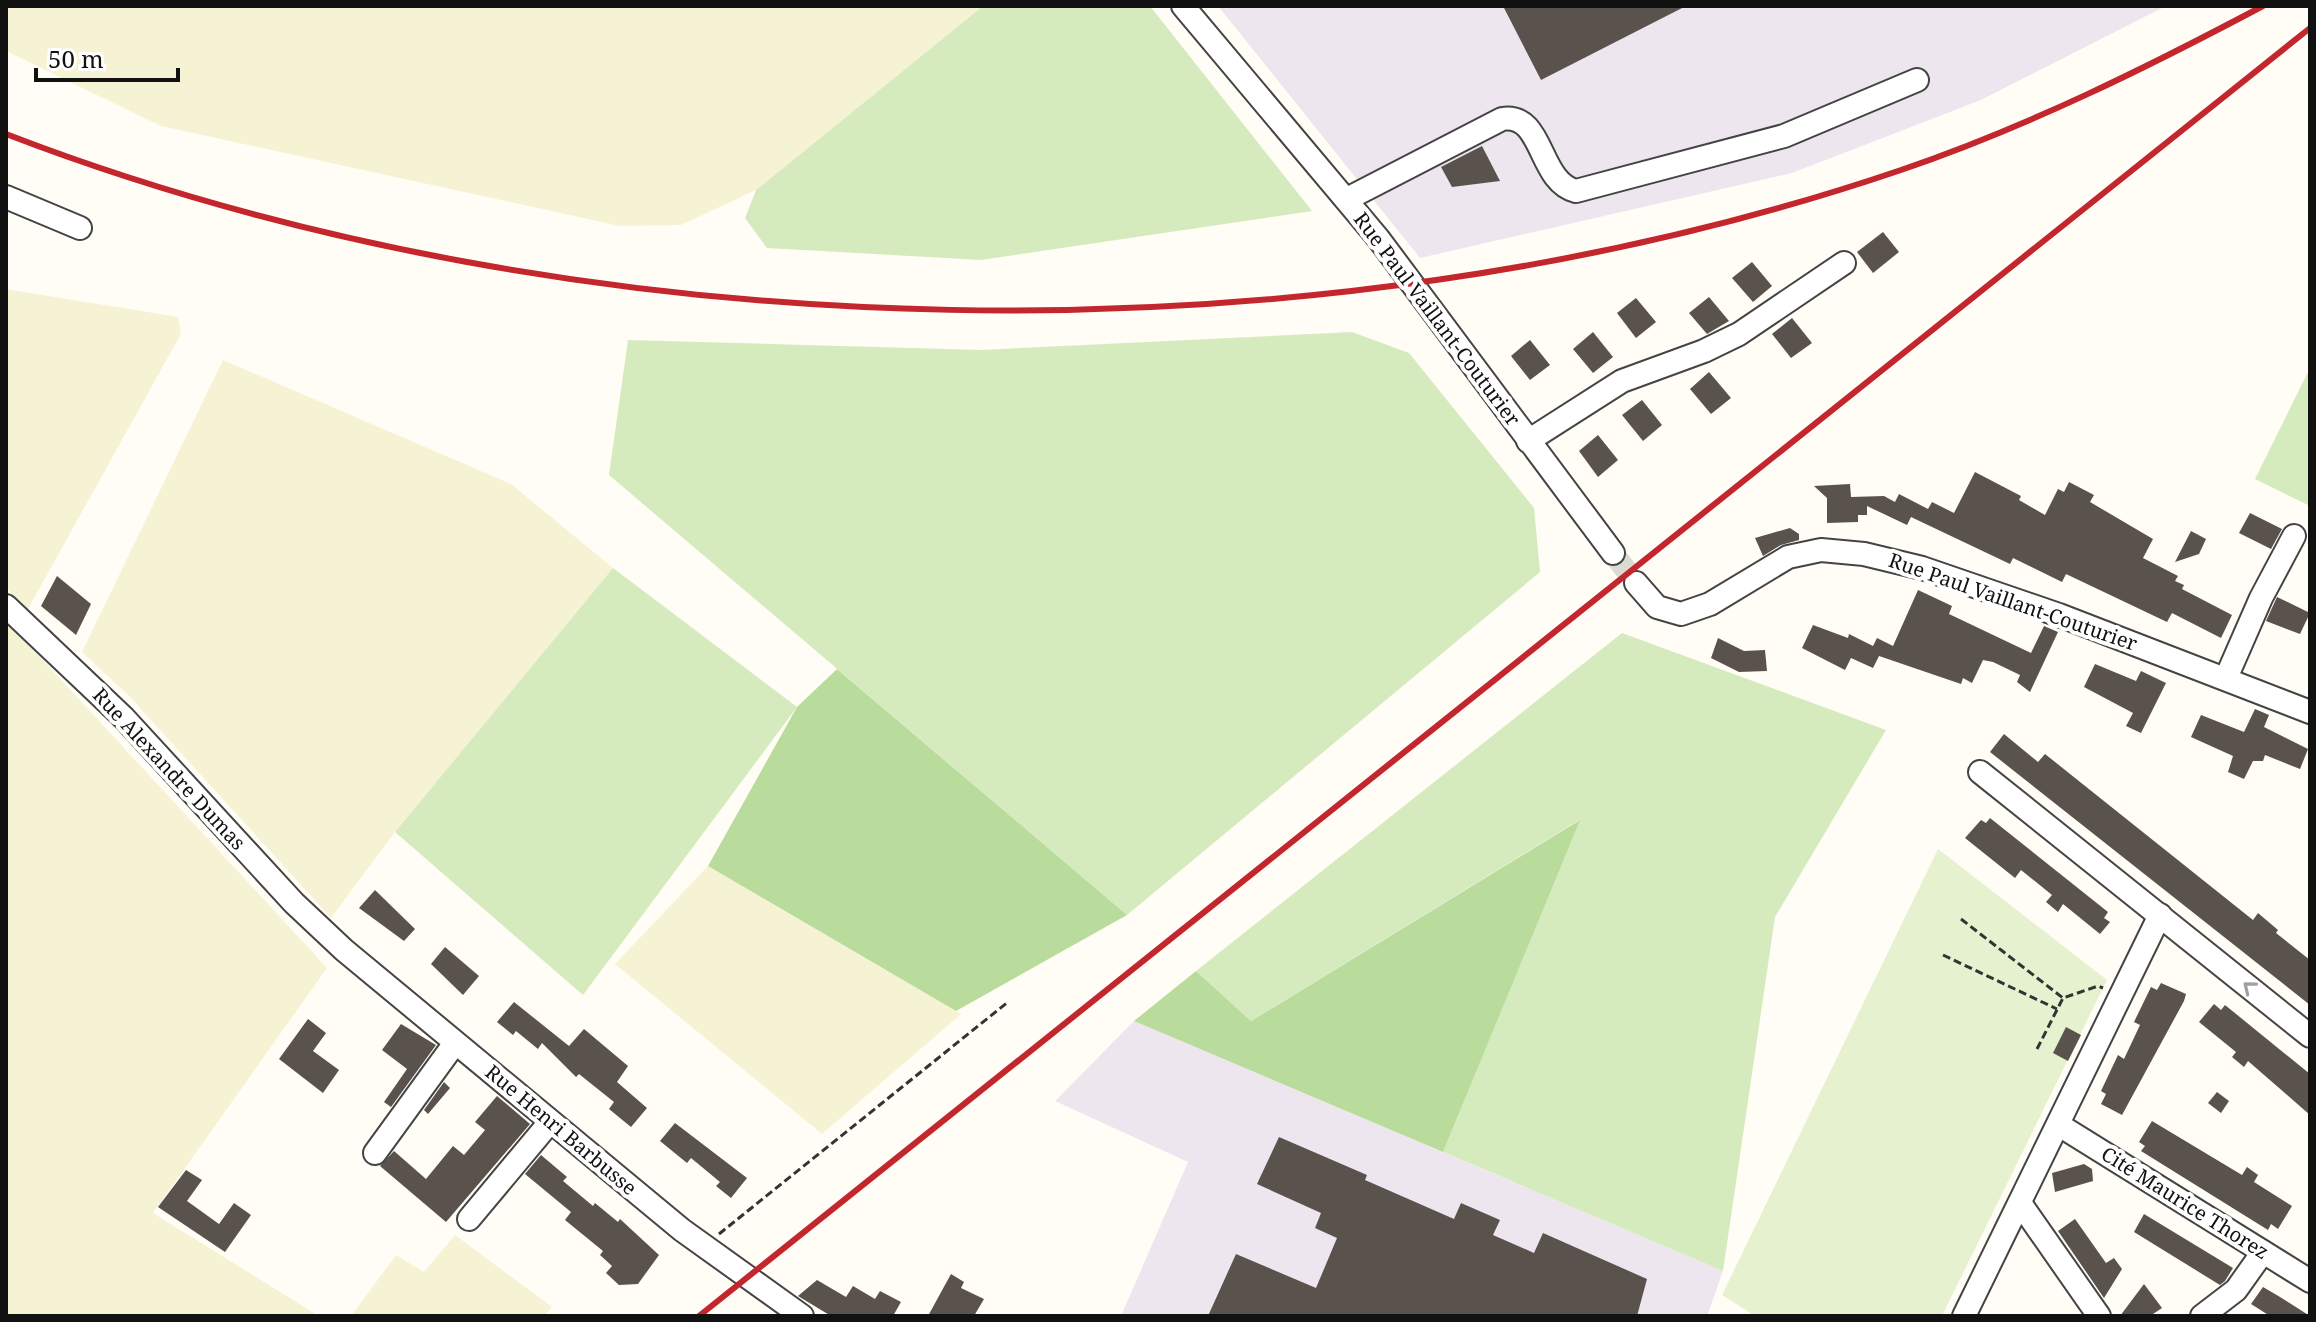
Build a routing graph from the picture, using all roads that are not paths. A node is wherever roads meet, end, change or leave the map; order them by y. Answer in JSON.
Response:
{"nodes":[{"id":1,"x":1183,"y":6,"type":"edge"},
{"id":2,"x":1917,"y":80,"type":"dead end"},
{"id":3,"x":6,"y":197,"type":"edge"},
{"id":4,"x":1347,"y":199,"type":"junction"},
{"id":5,"x":80,"y":228,"type":"dead end"},
{"id":6,"x":1844,"y":263,"type":"dead end"},
{"id":7,"x":1528,"y":441,"type":"junction"},
{"id":8,"x":2294,"y":536,"type":"dead end"},
{"id":9,"x":1613,"y":553,"type":"tunnel mouth"},
{"id":10,"x":1636,"y":583,"type":"tunnel mouth"},
{"id":11,"x":6,"y":606,"type":"edge"},
{"id":12,"x":2226,"y":678,"type":"junction"},
{"id":13,"x":2310,"y":712,"type":"edge"},
{"id":14,"x":1980,"y":772,"type":"dead end"},
{"id":15,"x":2160,"y":915,"type":"junction"},
{"id":16,"x":327,"y":935,"type":"joint"},
{"id":17,"x":2310,"y":1036,"type":"edge"},
{"id":18,"x":455,"y":1043,"type":"junction"},
{"id":19,"x":550,"y":1122,"type":"junction"},
{"id":20,"x":2059,"y":1125,"type":"junction"},
{"id":21,"x":375,"y":1153,"type":"dead end"},
{"id":22,"x":2020,"y":1203,"type":"junction"},
{"id":23,"x":469,"y":1219,"type":"dead end"},
{"id":24,"x":2263,"y":1252,"type":"junction"},
{"id":25,"x":2310,"y":1281,"type":"edge"},
{"id":26,"x":802,"y":1316,"type":"edge"},
{"id":27,"x":1964,"y":1316,"type":"edge"},
{"id":28,"x":2099,"y":1316,"type":"edge"},
{"id":29,"x":2202,"y":1316,"type":"edge"}],
"edges":[{"from":1,"to":4,"type":"street","name":"Rue Paul Vaillant-Couturier"},
{"from":2,"to":4,"type":"street"},
{"from":3,"to":5,"type":"street"},
{"from":4,"to":7,"type":"street","name":"Rue Paul Vaillant-Couturier"},
{"from":6,"to":7,"type":"street"},
{"from":7,"to":9,"type":"street","name":"Rue Paul Vaillant-Couturier"},
{"from":8,"to":12,"type":"street"},
{"from":10,"to":12,"type":"street","name":"Rue Paul Vaillant-Couturier"},
{"from":11,"to":16,"type":"street","name":"Rue Alexandre Dumas"},
{"from":12,"to":13,"type":"street","name":"Rue Paul Vaillant-Couturier"},
{"from":14,"to":15,"type":"street"},
{"from":17,"to":15,"type":"street","one_way":true},
{"from":15,"to":20,"type":"street"},
{"from":16,"to":18,"type":"street","name":"Rue Henri Barbusse"},
{"from":18,"to":19,"type":"street","name":"Rue Henri Barbusse"},
{"from":18,"to":21,"type":"street"},
{"from":19,"to":23,"type":"street"},
{"from":19,"to":26,"type":"street","name":"Rue Henri Barbusse"},
{"from":20,"to":22,"type":"street"},
{"from":20,"to":24,"type":"street","name":"Cité Maurice Thorez"},
{"from":22,"to":27,"type":"street"},
{"from":22,"to":28,"type":"street"},
{"from":24,"to":25,"type":"street","name":"Cité Maurice Thorez"},
{"from":24,"to":29,"type":"street"}]}
